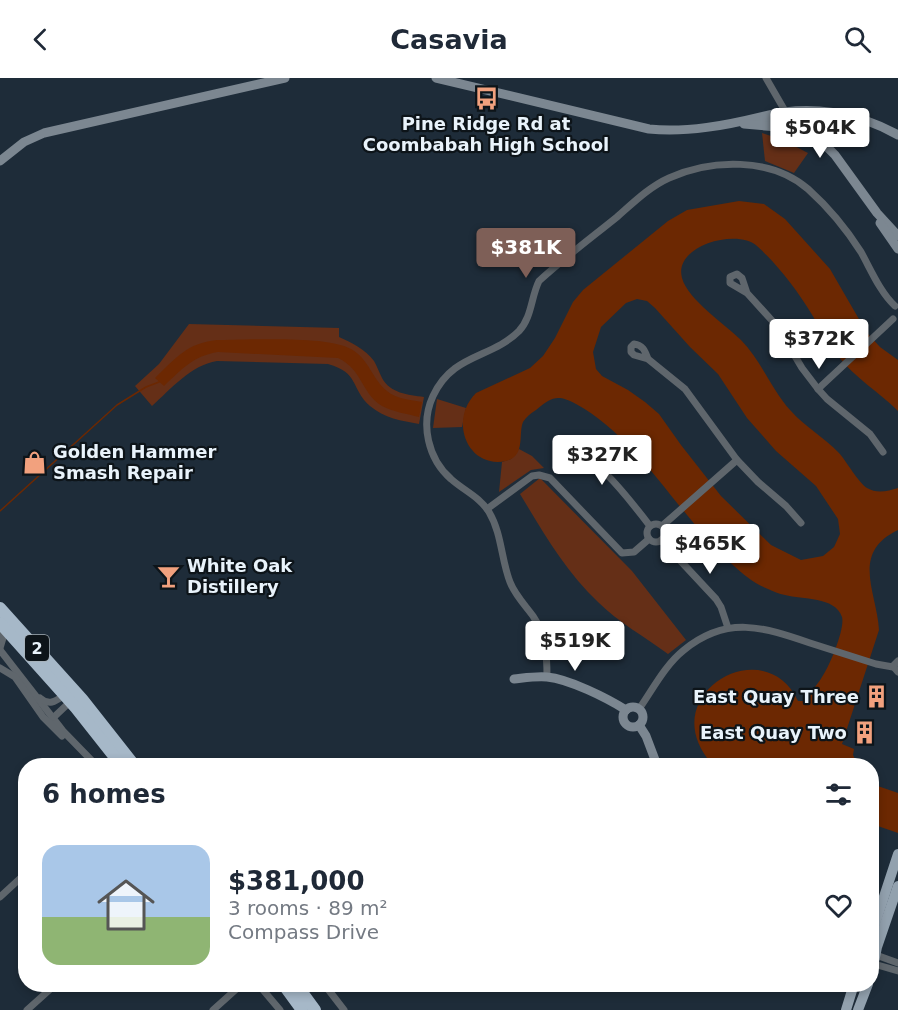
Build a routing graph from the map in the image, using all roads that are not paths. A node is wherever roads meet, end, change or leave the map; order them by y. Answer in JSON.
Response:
{"nodes":[{"id":1,"x":285,"y":78,"type":"edge"},
{"id":2,"x":436,"y":78,"type":"edge"},
{"id":3,"x":766,"y":78,"type":"edge"},
{"id":4,"x":450,"y":80,"type":"edge"},
{"id":5,"x":787,"y":112,"type":"junction"},
{"id":6,"x":845,"y":115,"type":"junction"},
{"id":7,"x":831,"y":116,"type":"junction"},
{"id":8,"x":759,"y":117,"type":"junction"},
{"id":9,"x":732,"y":122,"type":"junction"},
{"id":10,"x":792,"y":123,"type":"junction"},
{"id":11,"x":777,"y":127,"type":"junction"},
{"id":12,"x":898,"y":135,"type":"edge"},
{"id":13,"x":802,"y":136,"type":"junction"},
{"id":14,"x":817,"y":139,"type":"junction"},
{"id":15,"x":0,"y":161,"type":"edge"},
{"id":16,"x":898,"y":236,"type":"edge"},
{"id":17,"x":898,"y":249,"type":"edge"},
{"id":18,"x":747,"y":293,"type":"dead end"},
{"id":19,"x":896,"y":306,"type":"edge"},
{"id":20,"x":896,"y":320,"type":"edge"},
{"id":21,"x":648,"y":359,"type":"dead end"},
{"id":22,"x":818,"y":389,"type":"junction"},
{"id":23,"x":557,"y":440,"type":"dead end"},
{"id":24,"x":883,"y":452,"type":"dead end"},
{"id":25,"x":737,"y":460,"type":"junction"},
{"id":26,"x":487,"y":509,"type":"junction"},
{"id":27,"x":801,"y":523,"type":"dead end"},
{"id":28,"x":650,"y":526,"type":"junction"},
{"id":29,"x":662,"y":526,"type":"junction"},
{"id":30,"x":649,"y":539,"type":"junction"},
{"id":31,"x":661,"y":540,"type":"junction"},
{"id":32,"x":0,"y":608,"type":"edge"},
{"id":33,"x":0,"y":623,"type":"edge"},
{"id":34,"x":728,"y":628,"type":"junction"},
{"id":35,"x":0,"y":630,"type":"edge"},
{"id":36,"x":0,"y":649,"type":"edge"},
{"id":37,"x":898,"y":661,"type":"edge"},
{"id":38,"x":0,"y":668,"type":"edge"},
{"id":39,"x":896,"y":669,"type":"edge"},
{"id":40,"x":547,"y":677,"type":"junction"},
{"id":41,"x":514,"y":679,"type":"dead end"},
{"id":42,"x":30,"y":688,"type":"junction"},
{"id":43,"x":72,"y":695,"type":"junction"},
{"id":44,"x":639,"y":709,"type":"junction"},
{"id":45,"x":626,"y":710,"type":"junction"},
{"id":46,"x":41,"y":713,"type":"junction"},
{"id":47,"x":54,"y":717,"type":"junction"},
{"id":48,"x":639,"y":725,"type":"junction"},
{"id":49,"x":72,"y":742,"type":"junction"},
{"id":50,"x":89,"y":758,"type":"edge"},
{"id":51,"x":116,"y":758,"type":"edge"},
{"id":52,"x":128,"y":758,"type":"edge"},
{"id":53,"x":654,"y":758,"type":"edge"},
{"id":54,"x":898,"y":854,"type":"edge"},
{"id":55,"x":18,"y":880,"type":"edge"},
{"id":56,"x":898,"y":886,"type":"edge"},
{"id":57,"x":0,"y":897,"type":"edge"},
{"id":58,"x":879,"y":912,"type":"edge"},
{"id":59,"x":879,"y":944,"type":"edge"},
{"id":60,"x":879,"y":962,"type":"edge"},
{"id":61,"x":898,"y":963,"type":"edge"},
{"id":62,"x":879,"y":964,"type":"edge"},
{"id":63,"x":898,"y":972,"type":"edge"},
{"id":64,"x":47,"y":992,"type":"edge"},
{"id":65,"x":233,"y":992,"type":"edge"},
{"id":66,"x":265,"y":992,"type":"edge"},
{"id":67,"x":289,"y":992,"type":"edge"},
{"id":68,"x":302,"y":992,"type":"edge"},
{"id":69,"x":330,"y":992,"type":"edge"},
{"id":70,"x":851,"y":992,"type":"edge"},
{"id":71,"x":865,"y":992,"type":"edge"},
{"id":72,"x":27,"y":1010,"type":"edge"},
{"id":73,"x":213,"y":1010,"type":"edge"},
{"id":74,"x":280,"y":1010,"type":"edge"},
{"id":75,"x":302,"y":1010,"type":"edge"},
{"id":76,"x":315,"y":1010,"type":"edge"},
{"id":77,"x":344,"y":1010,"type":"edge"},
{"id":78,"x":846,"y":1010,"type":"edge"},
{"id":79,"x":858,"y":1010,"type":"edge"}],
"edges":[{"from":1,"to":15,"type":"street"},
{"from":2,"to":4,"type":"street"},
{"from":3,"to":5,"type":"street"},
{"from":4,"to":9,"type":"street"},
{"from":5,"to":6,"type":"street"},
{"from":5,"to":8,"type":"street"},
{"from":5,"to":10,"type":"street"},
{"from":6,"to":7,"type":"street"},
{"from":6,"to":12,"type":"street"},
{"from":7,"to":10,"type":"street"},
{"from":7,"to":14,"type":"street"},
{"from":8,"to":9,"type":"street"},
{"from":8,"to":10,"type":"street"},
{"from":9,"to":11,"type":"street"},
{"from":10,"to":11,"type":"street"},
{"from":10,"to":13,"type":"street"},
{"from":10,"to":14,"type":"street"},
{"from":11,"to":13,"type":"street"},
{"from":13,"to":17,"type":"street"},
{"from":14,"to":16,"type":"street"},
{"from":18,"to":22,"type":"street"},
{"from":19,"to":20,"type":"street"},
{"from":19,"to":26,"type":"street"},
{"from":20,"to":22,"type":"street"},
{"from":21,"to":25,"type":"street"},
{"from":22,"to":24,"type":"street"},
{"from":23,"to":28,"type":"street"},
{"from":25,"to":27,"type":"street"},
{"from":25,"to":29,"type":"street"},
{"from":26,"to":30,"type":"street"},
{"from":26,"to":40,"type":"street"},
{"from":28,"to":29,"type":"street"},
{"from":28,"to":30,"type":"street"},
{"from":29,"to":31,"type":"street"},
{"from":30,"to":31,"type":"street"},
{"from":31,"to":34,"type":"street"},
{"from":32,"to":43,"type":"highway","number":"2"},
{"from":33,"to":43,"type":"highway","number":"2"},
{"from":34,"to":39,"type":"street"},
{"from":34,"to":44,"type":"street"},
{"from":35,"to":36,"type":"street"},
{"from":36,"to":42,"type":"street"},
{"from":37,"to":39,"type":"street"},
{"from":38,"to":46,"type":"street"},
{"from":40,"to":41,"type":"street"},
{"from":40,"to":45,"type":"street"},
{"from":42,"to":43,"type":"street"},
{"from":42,"to":47,"type":"street"},
{"from":43,"to":47,"type":"street"},
{"from":43,"to":51,"type":"highway","number":"2"},
{"from":43,"to":52,"type":"highway","number":"2"},
{"from":44,"to":45,"type":"street"},
{"from":44,"to":48,"type":"street"},
{"from":45,"to":48,"type":"street"},
{"from":46,"to":47,"type":"street"},
{"from":46,"to":49,"type":"street"},
{"from":47,"to":49,"type":"street"},
{"from":48,"to":53,"type":"street"},
{"from":49,"to":50,"type":"street"},
{"from":54,"to":58,"type":"main road"},
{"from":55,"to":57,"type":"street"},
{"from":56,"to":59,"type":"main road"},
{"from":60,"to":61,"type":"street"},
{"from":62,"to":63,"type":"street"},
{"from":64,"to":72,"type":"street"},
{"from":65,"to":73,"type":"street"},
{"from":66,"to":74,"type":"street"},
{"from":67,"to":75,"type":"highway"},
{"from":68,"to":76,"type":"highway"},
{"from":69,"to":77,"type":"street"},
{"from":70,"to":78,"type":"main road"},
{"from":71,"to":79,"type":"main road"}]}
